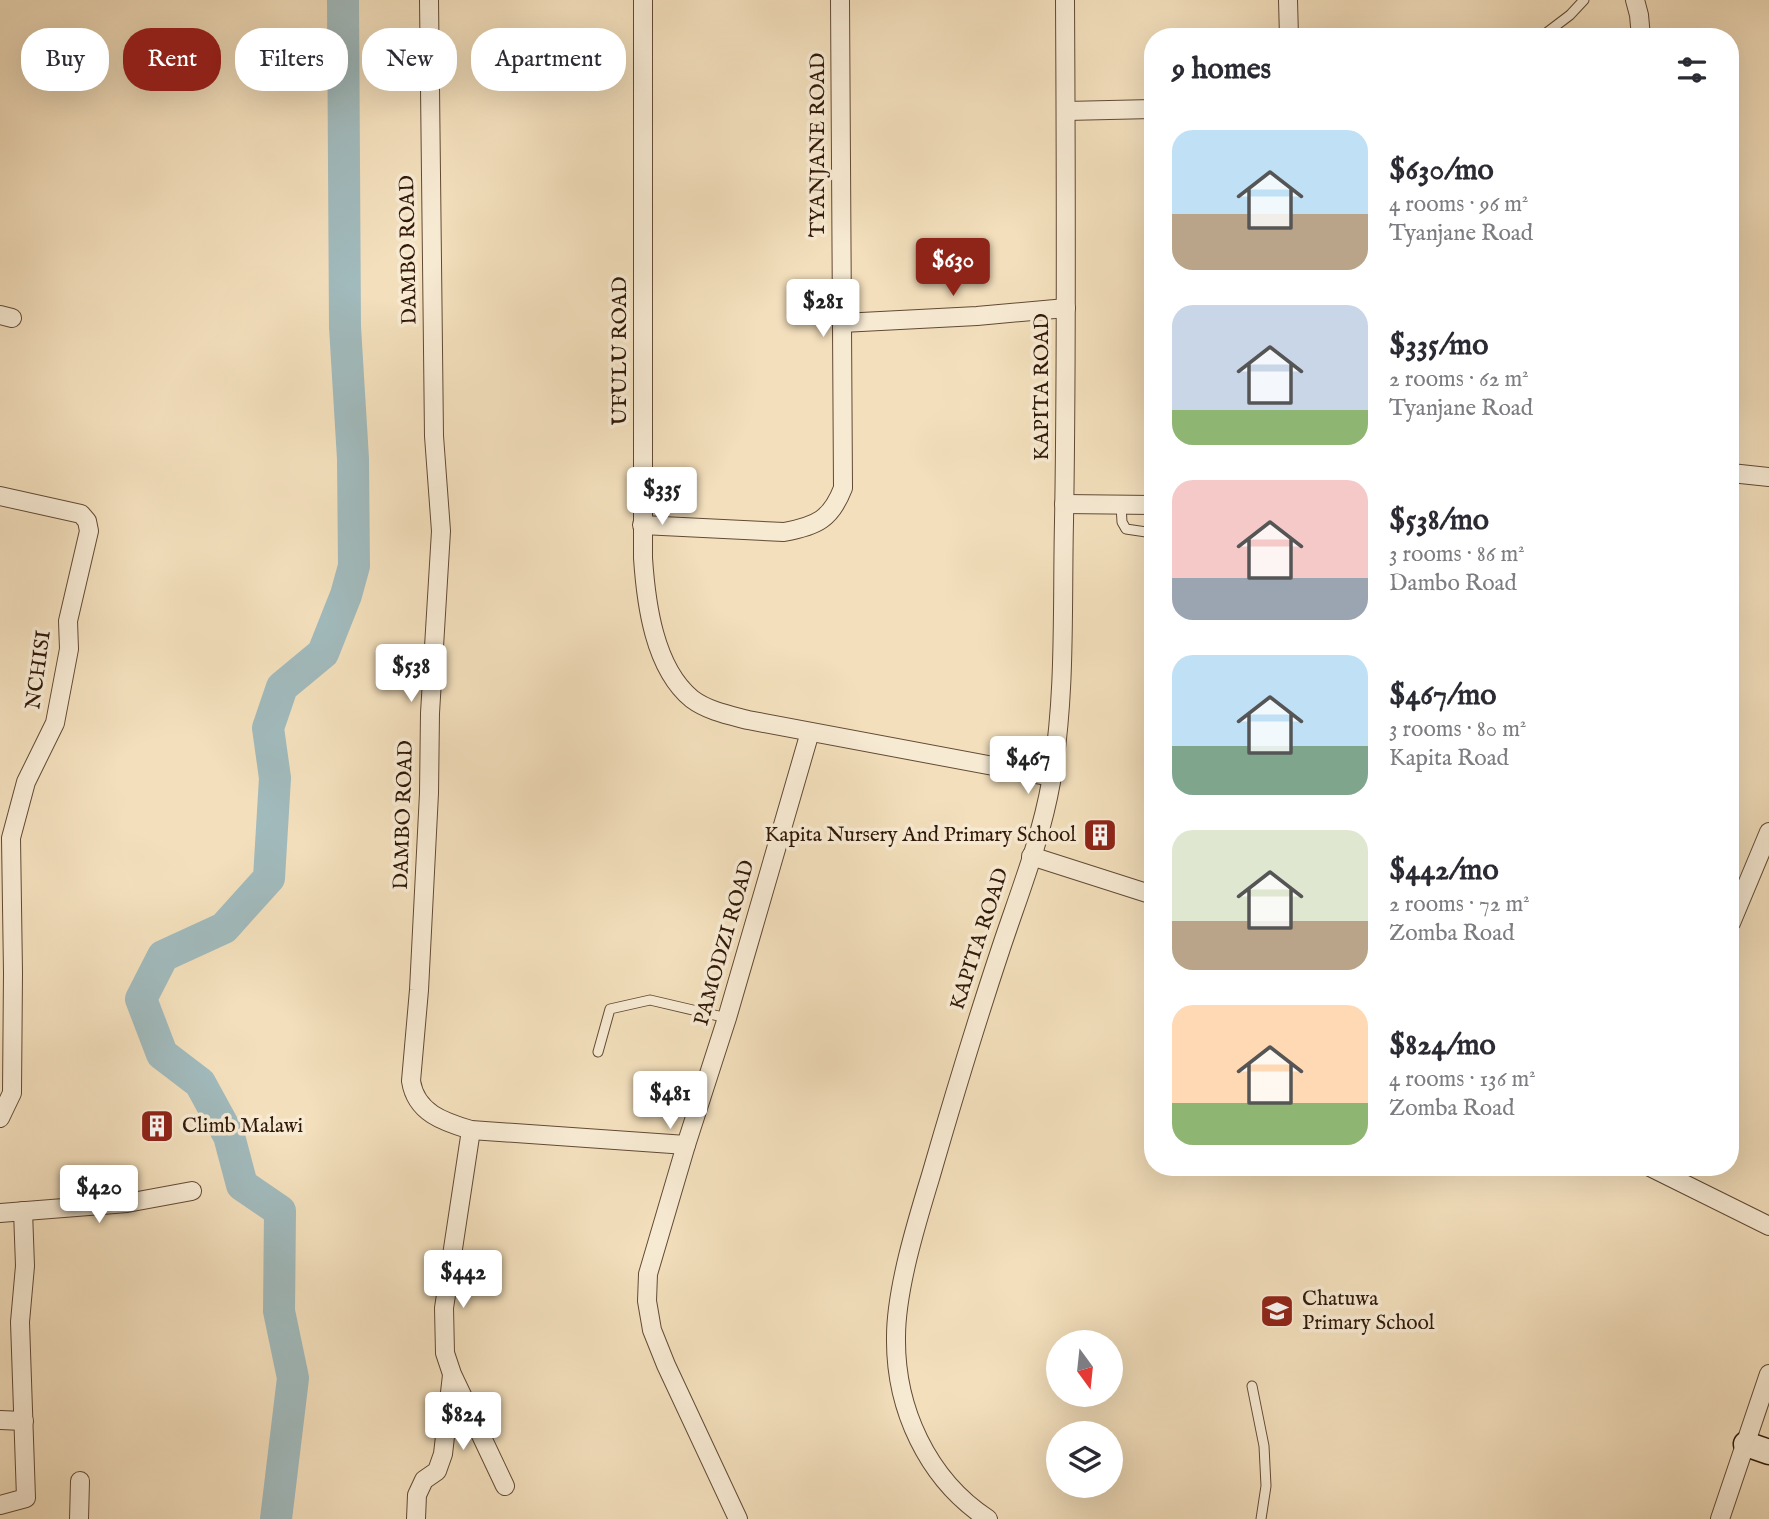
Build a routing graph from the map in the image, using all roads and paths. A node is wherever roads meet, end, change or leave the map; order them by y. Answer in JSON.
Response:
{"nodes":[{"id":1,"x":429,"y":0,"type":"edge"},
{"id":2,"x":643,"y":0,"type":"edge"},
{"id":3,"x":840,"y":0,"type":"edge"},
{"id":4,"x":1065,"y":0,"type":"edge"},
{"id":5,"x":1288,"y":0,"type":"edge"},
{"id":6,"x":1584,"y":0,"type":"edge"},
{"id":7,"x":1635,"y":0,"type":"edge"},
{"id":8,"x":1289,"y":28,"type":"edge"},
{"id":9,"x":1553,"y":28,"type":"edge"},
{"id":10,"x":1640,"y":28,"type":"edge"},
{"id":11,"x":1144,"y":109,"type":"edge"},
{"id":12,"x":1066,"y":111,"type":"junction"},
{"id":13,"x":1066,"y":308,"type":"junction"},
{"id":14,"x":842,"y":323,"type":"junction"},
{"id":15,"x":1739,"y":474,"type":"edge"},
{"id":16,"x":1769,"y":477,"type":"edge"},
{"id":17,"x":0,"y":496,"type":"edge"},
{"id":18,"x":1064,"y":504,"type":"junction"},
{"id":19,"x":1121,"y":505,"type":"junction"},
{"id":20,"x":1144,"y":505,"type":"edge"},
{"id":21,"x":642,"y":525,"type":"junction"},
{"id":22,"x":1144,"y":532,"type":"edge"},
{"id":23,"x":810,"y":732,"type":"junction"},
{"id":24,"x":1052,"y":777,"type":"junction"},
{"id":25,"x":1769,"y":832,"type":"edge"},
{"id":26,"x":1031,"y":856,"type":"junction"},
{"id":27,"x":10,"y":881,"type":"junction"},
{"id":28,"x":1144,"y":892,"type":"edge"},
{"id":29,"x":0,"y":898,"type":"edge"},
{"id":30,"x":1739,"y":904,"type":"edge"},
{"id":31,"x":727,"y":1018,"type":"junction"},
{"id":32,"x":598,"y":1052,"type":"dead end"},
{"id":33,"x":0,"y":1118,"type":"edge"},
{"id":34,"x":471,"y":1130,"type":"junction"},
{"id":35,"x":686,"y":1145,"type":"junction"},
{"id":36,"x":1668,"y":1176,"type":"edge"},
{"id":37,"x":192,"y":1191,"type":"dead end"},
{"id":38,"x":23,"y":1211,"type":"junction"},
{"id":39,"x":0,"y":1213,"type":"edge"},
{"id":40,"x":1769,"y":1226,"type":"edge"},
{"id":41,"x":452,"y":1374,"type":"junction"},
{"id":42,"x":1769,"y":1374,"type":"edge"},
{"id":43,"x":1252,"y":1386,"type":"dead end"},
{"id":44,"x":0,"y":1420,"type":"edge"},
{"id":45,"x":24,"y":1421,"type":"junction"},
{"id":46,"x":1758,"y":1448,"type":"edge"},
{"id":47,"x":80,"y":1482,"type":"dead end"},
{"id":48,"x":505,"y":1486,"type":"dead end"},
{"id":49,"x":0,"y":1505,"type":"edge"},
{"id":50,"x":79,"y":1519,"type":"edge"},
{"id":51,"x":416,"y":1519,"type":"edge"},
{"id":52,"x":738,"y":1519,"type":"edge"},
{"id":53,"x":988,"y":1519,"type":"edge"},
{"id":54,"x":1261,"y":1519,"type":"edge"},
{"id":55,"x":1720,"y":1519,"type":"edge"}],
"edges":[{"from":1,"to":34,"type":"street","name":"DAMBO ROAD"},
{"from":2,"to":21,"type":"street","name":"UFULU ROAD"},
{"from":3,"to":14,"type":"street","name":"TYANJANE ROAD"},
{"from":4,"to":12,"type":"street","name":"KAPITA ROAD"},
{"from":5,"to":8,"type":"street"},
{"from":6,"to":9,"type":"lane"},
{"from":7,"to":10,"type":"street"},
{"from":11,"to":12,"type":"street"},
{"from":12,"to":13,"type":"street","name":"KAPITA ROAD"},
{"from":13,"to":14,"type":"street"},
{"from":13,"to":18,"type":"street","name":"KAPITA ROAD"},
{"from":14,"to":21,"type":"street","name":"TYANJANE ROAD"},
{"from":15,"to":16,"type":"street"},
{"from":17,"to":27,"type":"street","name":"NCHISI"},
{"from":18,"to":19,"type":"street"},
{"from":18,"to":24,"type":"street","name":"KAPITA ROAD"},
{"from":19,"to":20,"type":"street"},
{"from":19,"to":22,"type":"lane"},
{"from":21,"to":23,"type":"street","name":"UFULU ROAD"},
{"from":23,"to":24,"type":"street","name":"UFULU ROAD"},
{"from":23,"to":31,"type":"street","name":"PAMODZI ROAD"},
{"from":24,"to":26,"type":"street","name":"KAPITA ROAD"},
{"from":25,"to":30,"type":"street"},
{"from":26,"to":28,"type":"street"},
{"from":26,"to":53,"type":"street","name":"KAPITA ROAD"},
{"from":27,"to":29,"type":"street"},
{"from":27,"to":33,"type":"street","name":"NCHISI"},
{"from":31,"to":32,"type":"lane"},
{"from":31,"to":35,"type":"street","name":"PAMODZI ROAD"},
{"from":34,"to":35,"type":"street","name":"DAMBO ROAD"},
{"from":34,"to":41,"type":"street"},
{"from":35,"to":52,"type":"street","name":"PAMODZI ROAD"},
{"from":36,"to":40,"type":"street"},
{"from":37,"to":38,"type":"street"},
{"from":38,"to":39,"type":"street"},
{"from":38,"to":45,"type":"street"},
{"from":41,"to":48,"type":"street"},
{"from":41,"to":51,"type":"street"},
{"from":42,"to":46,"type":"street"},
{"from":43,"to":54,"type":"lane"},
{"from":44,"to":45,"type":"street"},
{"from":45,"to":49,"type":"street"},
{"from":46,"to":55,"type":"street"},
{"from":47,"to":50,"type":"street"}]}
